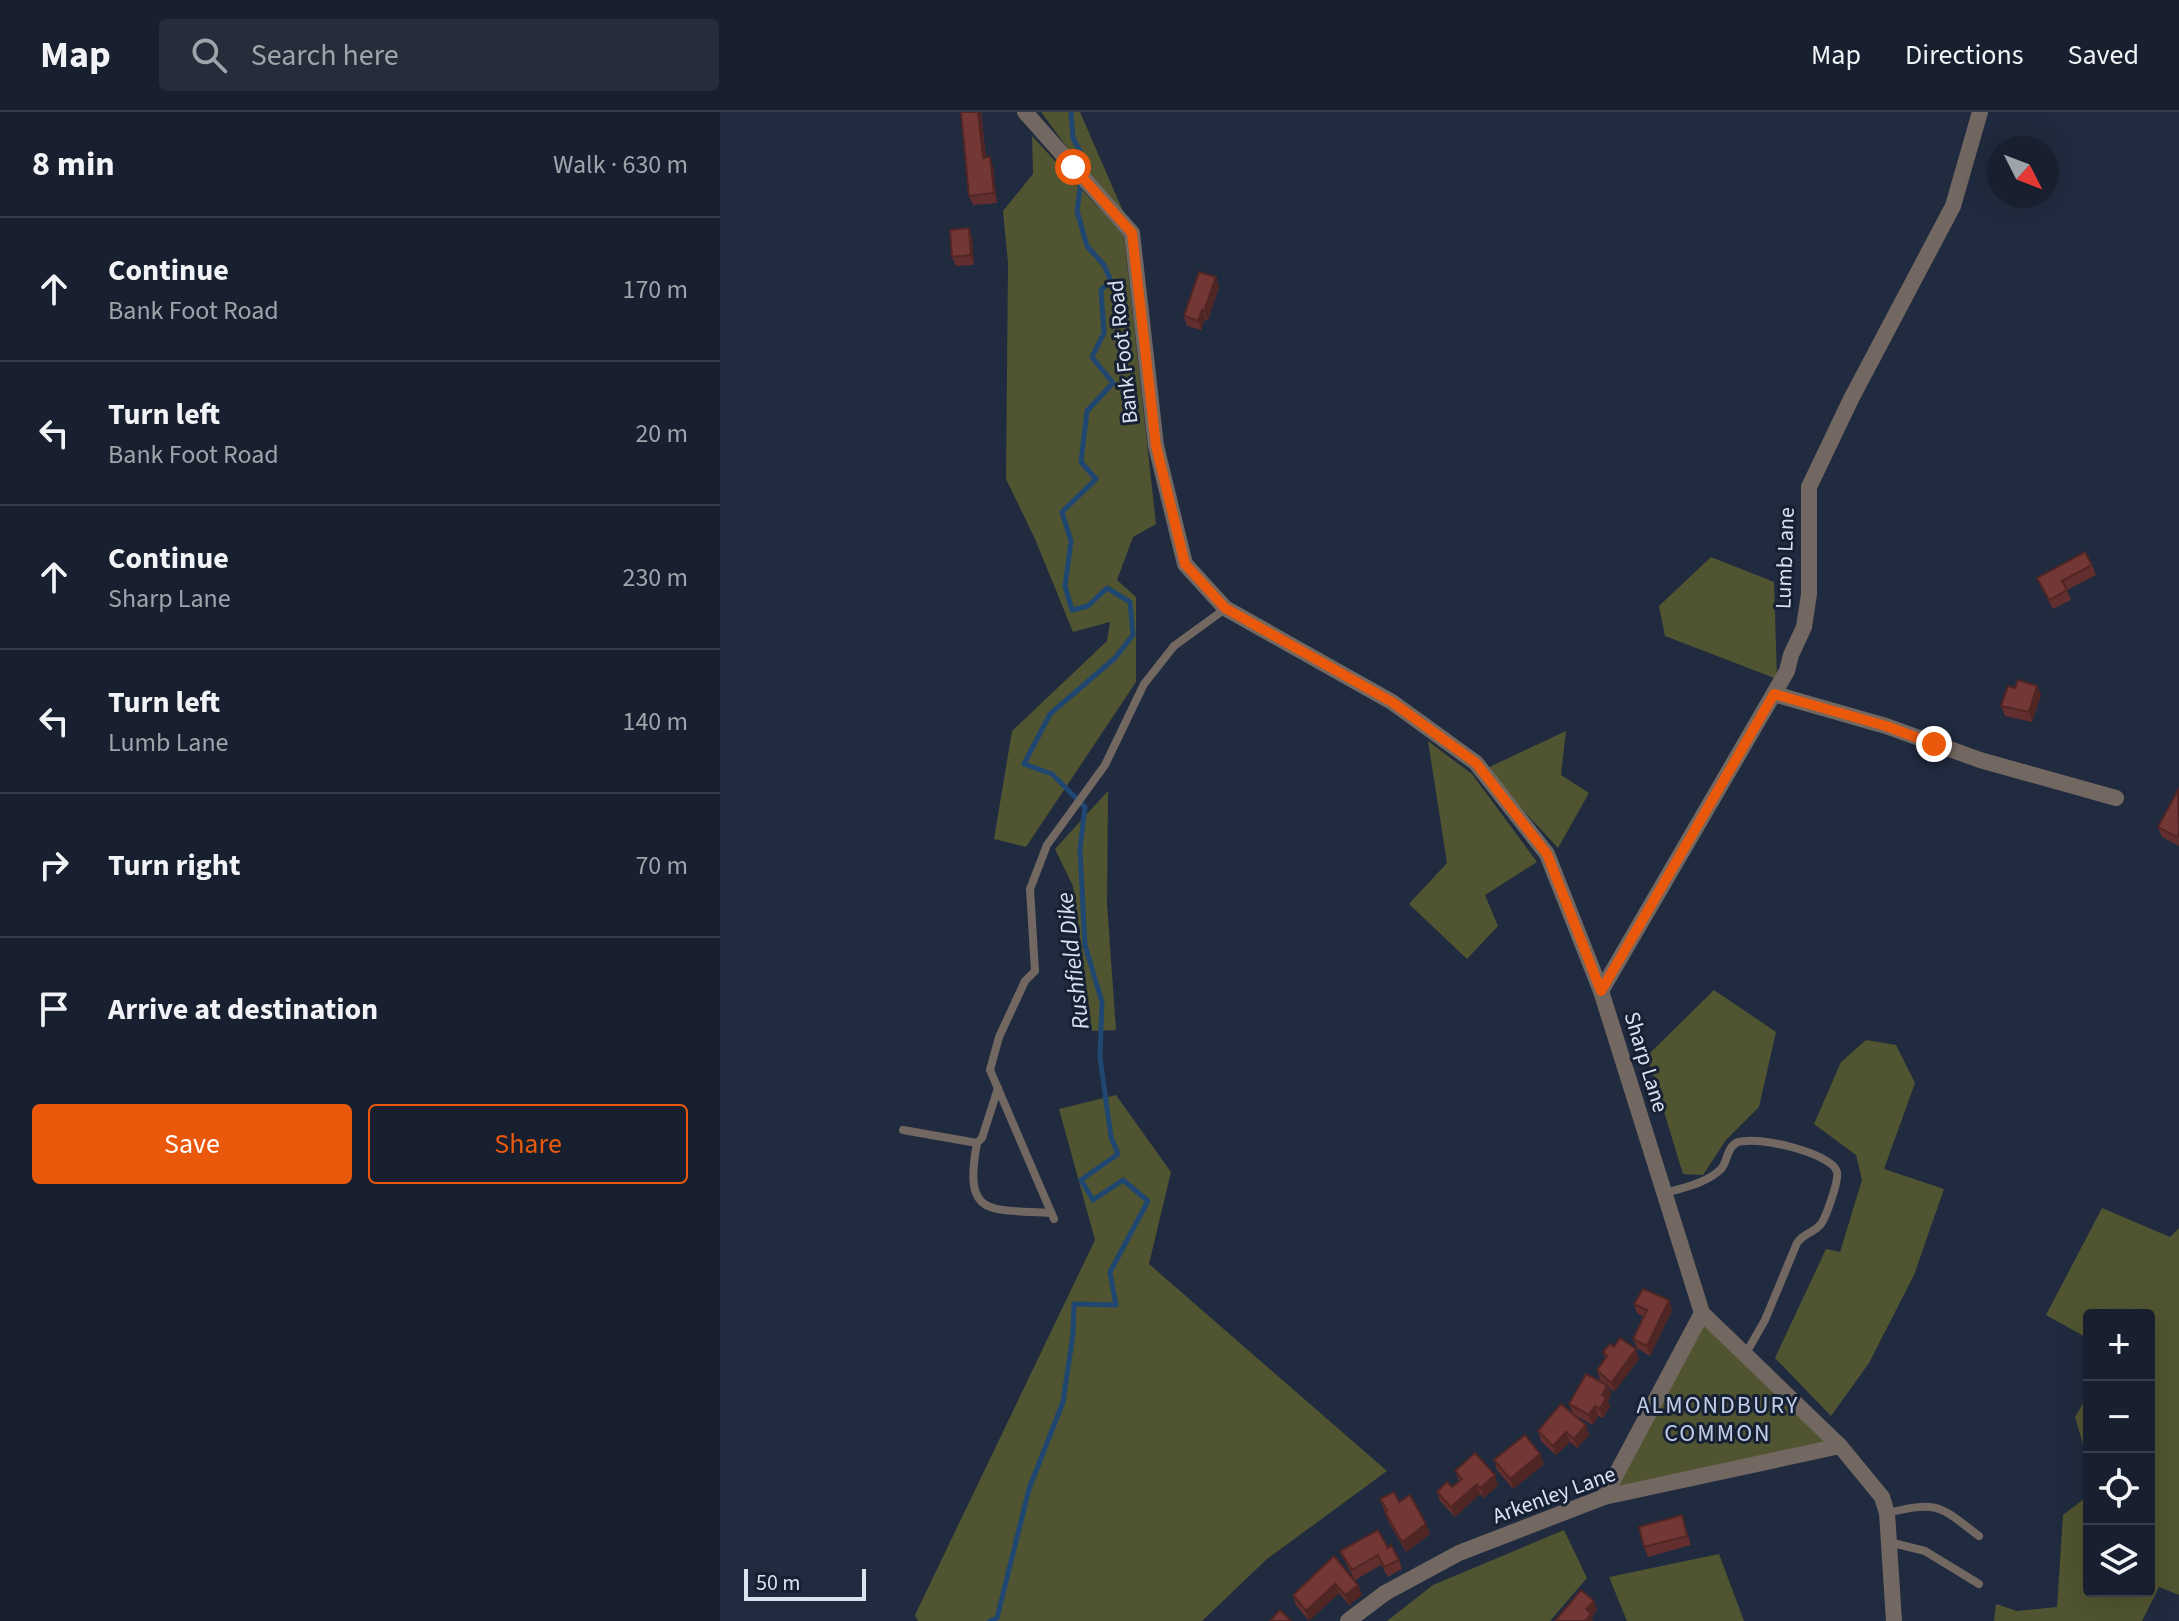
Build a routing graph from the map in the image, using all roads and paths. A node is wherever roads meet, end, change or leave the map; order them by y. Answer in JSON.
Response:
{"nodes":[{"id":1,"x":1025,"y":112,"type":"edge"},
{"id":2,"x":1980,"y":112,"type":"edge"},
{"id":3,"x":1225,"y":608,"type":"junction"},
{"id":4,"x":1774,"y":694,"type":"junction"},
{"id":5,"x":2116,"y":798,"type":"dead end"},
{"id":6,"x":1601,"y":991,"type":"junction"},
{"id":7,"x":998,"y":1087,"type":"junction"},
{"id":8,"x":903,"y":1130,"type":"dead end"},
{"id":9,"x":977,"y":1143,"type":"junction"},
{"id":10,"x":1664,"y":1193,"type":"junction"},
{"id":11,"x":1702,"y":1313,"type":"junction"},
{"id":12,"x":1745,"y":1355,"type":"junction"},
{"id":13,"x":1840,"y":1446,"type":"junction"},
{"id":14,"x":1604,"y":1497,"type":"junction"},
{"id":15,"x":1887,"y":1513,"type":"junction"},
{"id":16,"x":1979,"y":1536,"type":"dead end"},
{"id":17,"x":1888,"y":1542,"type":"junction"},
{"id":18,"x":1979,"y":1584,"type":"dead end"},
{"id":19,"x":1348,"y":1621,"type":"edge"},
{"id":20,"x":1894,"y":1621,"type":"edge"}],
"edges":[{"from":1,"to":3,"type":"street","name":"Bank Foot Road"},
{"from":2,"to":4,"type":"street","name":"Lumb Lane"},
{"from":3,"to":6,"type":"street","name":"Sharp Lane"},
{"from":3,"to":7,"type":"lane"},
{"from":4,"to":5,"type":"street"},
{"from":4,"to":6,"type":"street","name":"Lumb Lane"},
{"from":6,"to":10,"type":"street","name":"Sharp Lane"},
{"from":7,"to":9,"type":"lane"},
{"from":7,"to":9,"type":"lane"},
{"from":8,"to":9,"type":"lane"},
{"from":10,"to":11,"type":"street","name":"Sharp Lane"},
{"from":10,"to":12,"type":"lane"},
{"from":11,"to":12,"type":"street","name":"Sharp Lane"},
{"from":11,"to":14,"type":"street"},
{"from":12,"to":13,"type":"street","name":"Sharp Lane"},
{"from":13,"to":14,"type":"street","name":"Arkenley Lane"},
{"from":13,"to":15,"type":"street","name":"Sharp Lane"},
{"from":14,"to":19,"type":"street","name":"Arkenley Lane"},
{"from":15,"to":16,"type":"lane"},
{"from":15,"to":17,"type":"street","name":"Sharp Lane"},
{"from":17,"to":18,"type":"lane"},
{"from":17,"to":20,"type":"street","name":"Sharp Lane"}]}
